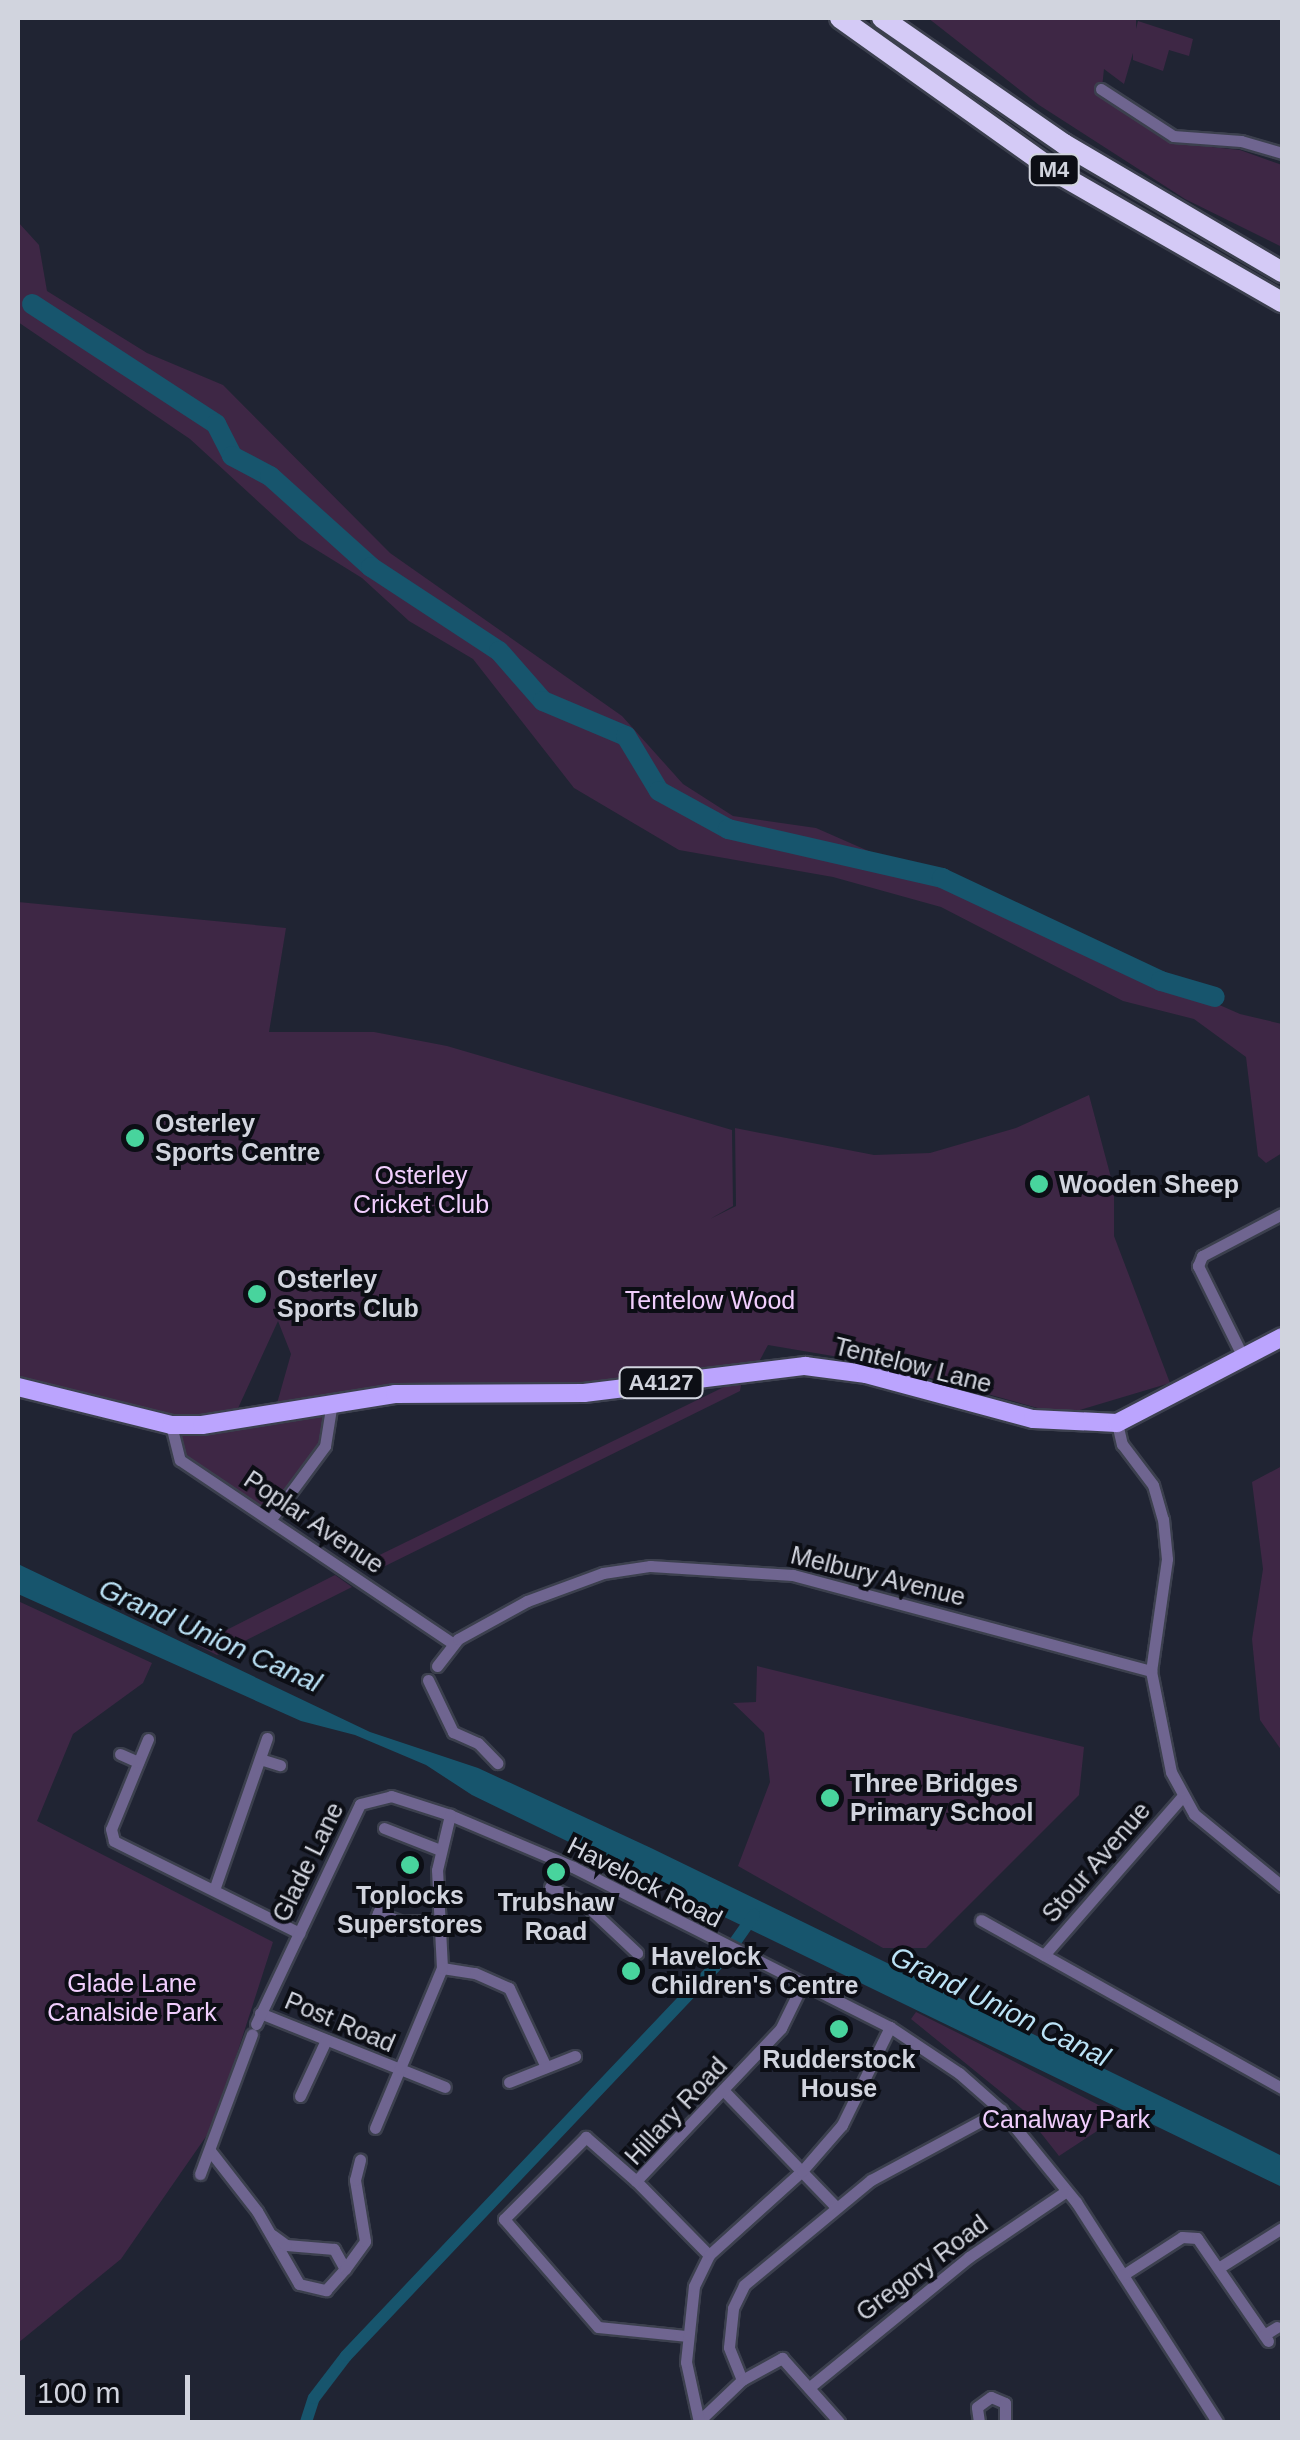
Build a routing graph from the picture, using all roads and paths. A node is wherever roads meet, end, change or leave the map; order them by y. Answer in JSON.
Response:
{"nodes":[{"id":1,"x":840,"y":18,"type":"edge"},
{"id":2,"x":882,"y":18,"type":"edge"},
{"id":3,"x":1101,"y":90,"type":"dead end"},
{"id":4,"x":1282,"y":153,"type":"edge"},
{"id":5,"x":1282,"y":272,"type":"edge"},
{"id":6,"x":1282,"y":302,"type":"edge"},
{"id":7,"x":1282,"y":1214,"type":"edge"},
{"id":8,"x":1282,"y":1336,"type":"edge"},
{"id":9,"x":1243,"y":1357,"type":"junction"},
{"id":10,"x":18,"y":1388,"type":"edge"},
{"id":11,"x":332,"y":1402,"type":"junction"},
{"id":12,"x":1117,"y":1423,"type":"junction"},
{"id":13,"x":171,"y":1425,"type":"junction"},
{"id":14,"x":271,"y":1519,"type":"junction"},
{"id":15,"x":452,"y":1644,"type":"junction"},
{"id":16,"x":437,"y":1666,"type":"dead end"},
{"id":17,"x":1151,"y":1671,"type":"junction"},
{"id":18,"x":428,"y":1680,"type":"dead end"},
{"id":19,"x":267,"y":1738,"type":"dead end"},
{"id":20,"x":148,"y":1739,"type":"dead end"},
{"id":21,"x":120,"y":1754,"type":"dead end"},
{"id":22,"x":260,"y":1759,"type":"junction"},
{"id":23,"x":138,"y":1762,"type":"junction"},
{"id":24,"x":497,"y":1763,"type":"dead end"},
{"id":25,"x":280,"y":1765,"type":"dead end"},
{"id":26,"x":1181,"y":1798,"type":"junction"},
{"id":27,"x":450,"y":1815,"type":"junction"},
{"id":28,"x":384,"y":1828,"type":"dead end"},
{"id":29,"x":440,"y":1850,"type":"junction"},
{"id":30,"x":573,"y":1867,"type":"junction"},
{"id":31,"x":1282,"y":1886,"type":"edge"},
{"id":32,"x":214,"y":1890,"type":"junction"},
{"id":33,"x":385,"y":1896,"type":"dead end"},
{"id":34,"x":378,"y":1913,"type":"junction"},
{"id":35,"x":441,"y":1920,"type":"junction"},
{"id":36,"x":981,"y":1920,"type":"dead end"},
{"id":37,"x":370,"y":1932,"type":"dead end"},
{"id":38,"x":300,"y":1933,"type":"junction"},
{"id":39,"x":637,"y":1954,"type":"dead end"},
{"id":40,"x":1044,"y":1956,"type":"junction"},
{"id":41,"x":442,"y":1968,"type":"junction"},
{"id":42,"x":802,"y":1985,"type":"junction"},
{"id":43,"x":256,"y":2024,"type":"junction"},
{"id":44,"x":890,"y":2028,"type":"junction"},
{"id":45,"x":326,"y":2040,"type":"junction"},
{"id":46,"x":574,"y":2056,"type":"dead end"},
{"id":47,"x":546,"y":2067,"type":"junction"},
{"id":48,"x":402,"y":2074,"type":"junction"},
{"id":49,"x":509,"y":2082,"type":"dead end"},
{"id":50,"x":445,"y":2087,"type":"dead end"},
{"id":51,"x":1282,"y":2088,"type":"edge"},
{"id":52,"x":724,"y":2091,"type":"junction"},
{"id":53,"x":300,"y":2096,"type":"dead end"},
{"id":54,"x":1000,"y":2110,"type":"junction"},
{"id":55,"x":375,"y":2128,"type":"dead end"},
{"id":56,"x":211,"y":2152,"type":"junction"},
{"id":57,"x":360,"y":2160,"type":"dead end"},
{"id":58,"x":802,"y":2171,"type":"junction"},
{"id":59,"x":200,"y":2174,"type":"dead end"},
{"id":60,"x":636,"y":2181,"type":"junction"},
{"id":61,"x":1065,"y":2192,"type":"junction"},
{"id":62,"x":834,"y":2205,"type":"junction"},
{"id":63,"x":1282,"y":2228,"type":"edge"},
{"id":64,"x":272,"y":2235,"type":"junction"},
{"id":65,"x":362,"y":2247,"type":"junction"},
{"id":66,"x":334,"y":2249,"type":"junction"},
{"id":67,"x":710,"y":2256,"type":"junction"},
{"id":68,"x":1220,"y":2267,"type":"junction"},
{"id":69,"x":345,"y":2269,"type":"junction"},
{"id":70,"x":1124,"y":2275,"type":"junction"},
{"id":71,"x":1277,"y":2327,"type":"dead end"},
{"id":72,"x":686,"y":2336,"type":"junction"},
{"id":73,"x":742,"y":2380,"type":"junction"},
{"id":74,"x":811,"y":2386,"type":"junction"},
{"id":75,"x":699,"y":2422,"type":"edge"},
{"id":76,"x":839,"y":2422,"type":"edge"},
{"id":77,"x":979,"y":2422,"type":"edge"},
{"id":78,"x":1005,"y":2422,"type":"edge"},
{"id":79,"x":1217,"y":2422,"type":"edge"}],
"edges":[{"from":1,"to":6,"type":"highway","number":"M4"},
{"from":2,"to":5,"type":"highway","number":"M4"},
{"from":3,"to":4,"type":"street"},
{"from":7,"to":9,"type":"street"},
{"from":8,"to":9,"type":"main road"},
{"from":9,"to":12,"type":"main road"},
{"from":10,"to":13,"type":"main road","name":"Tentelow Lane","number":"A4127"},
{"from":11,"to":12,"type":"main road","name":"Tentelow Lane","number":"A4127"},
{"from":11,"to":13,"type":"main road","name":"Tentelow Lane","number":"A4127"},
{"from":11,"to":14,"type":"street"},
{"from":12,"to":17,"type":"street"},
{"from":13,"to":14,"type":"street","name":"Poplar Avenue"},
{"from":14,"to":15,"type":"street","name":"Poplar Avenue"},
{"from":15,"to":16,"type":"street","name":"Melbury Avenue"},
{"from":15,"to":17,"type":"street","name":"Melbury Avenue"},
{"from":17,"to":26,"type":"street"},
{"from":18,"to":24,"type":"street"},
{"from":19,"to":22,"type":"street"},
{"from":20,"to":23,"type":"street"},
{"from":21,"to":23,"type":"street"},
{"from":22,"to":25,"type":"street"},
{"from":22,"to":32,"type":"street"},
{"from":23,"to":32,"type":"street"},
{"from":26,"to":31,"type":"street"},
{"from":26,"to":40,"type":"street","name":"Stour Avenue"},
{"from":27,"to":29,"type":"street"},
{"from":27,"to":30,"type":"street","name":"Havelock Road"},
{"from":27,"to":38,"type":"street","name":"Glade Lane"},
{"from":28,"to":29,"type":"street"},
{"from":29,"to":35,"type":"street"},
{"from":30,"to":39,"type":"street"},
{"from":30,"to":42,"type":"street","name":"Havelock Road"},
{"from":32,"to":38,"type":"street"},
{"from":33,"to":34,"type":"street"},
{"from":34,"to":35,"type":"street"},
{"from":34,"to":37,"type":"street"},
{"from":35,"to":41,"type":"street"},
{"from":36,"to":40,"type":"street"},
{"from":38,"to":43,"type":"street","name":"Glade Lane"},
{"from":40,"to":51,"type":"street"},
{"from":41,"to":47,"type":"street"},
{"from":41,"to":48,"type":"street"},
{"from":42,"to":44,"type":"street","name":"Havelock Road"},
{"from":42,"to":52,"type":"street","name":"Hillary Road"},
{"from":43,"to":45,"type":"street","name":"Post Road"},
{"from":43,"to":56,"type":"street","name":"Glade Lane"},
{"from":44,"to":54,"type":"street","name":"Havelock Road"},
{"from":44,"to":58,"type":"street"},
{"from":45,"to":48,"type":"street","name":"Post Road"},
{"from":45,"to":53,"type":"street"},
{"from":46,"to":47,"type":"street"},
{"from":47,"to":49,"type":"street"},
{"from":48,"to":50,"type":"street","name":"Post Road"},
{"from":48,"to":55,"type":"street"},
{"from":52,"to":58,"type":"street"},
{"from":52,"to":60,"type":"street","name":"Hillary Road"},
{"from":54,"to":61,"type":"street","name":"Havelock Road"},
{"from":54,"to":62,"type":"street"},
{"from":56,"to":59,"type":"street","name":"Glade Lane"},
{"from":56,"to":64,"type":"street"},
{"from":57,"to":65,"type":"street"},
{"from":58,"to":62,"type":"street"},
{"from":58,"to":67,"type":"street"},
{"from":60,"to":67,"type":"street","name":"Hillary Road"},
{"from":60,"to":72,"type":"street"},
{"from":61,"to":70,"type":"street","name":"Havelock Road"},
{"from":61,"to":74,"type":"street","name":"Gregory Road"},
{"from":62,"to":73,"type":"street"},
{"from":63,"to":68,"type":"street"},
{"from":64,"to":66,"type":"street"},
{"from":64,"to":69,"type":"street"},
{"from":65,"to":66,"type":"street"},
{"from":65,"to":69,"type":"street"},
{"from":66,"to":69,"type":"street"},
{"from":67,"to":72,"type":"street"},
{"from":68,"to":70,"type":"street"},
{"from":68,"to":71,"type":"street"},
{"from":70,"to":79,"type":"street","name":"Havelock Road"},
{"from":72,"to":75,"type":"street"},
{"from":73,"to":74,"type":"street"},
{"from":73,"to":75,"type":"street"},
{"from":74,"to":76,"type":"street"},
{"from":77,"to":78,"type":"street"}]}
